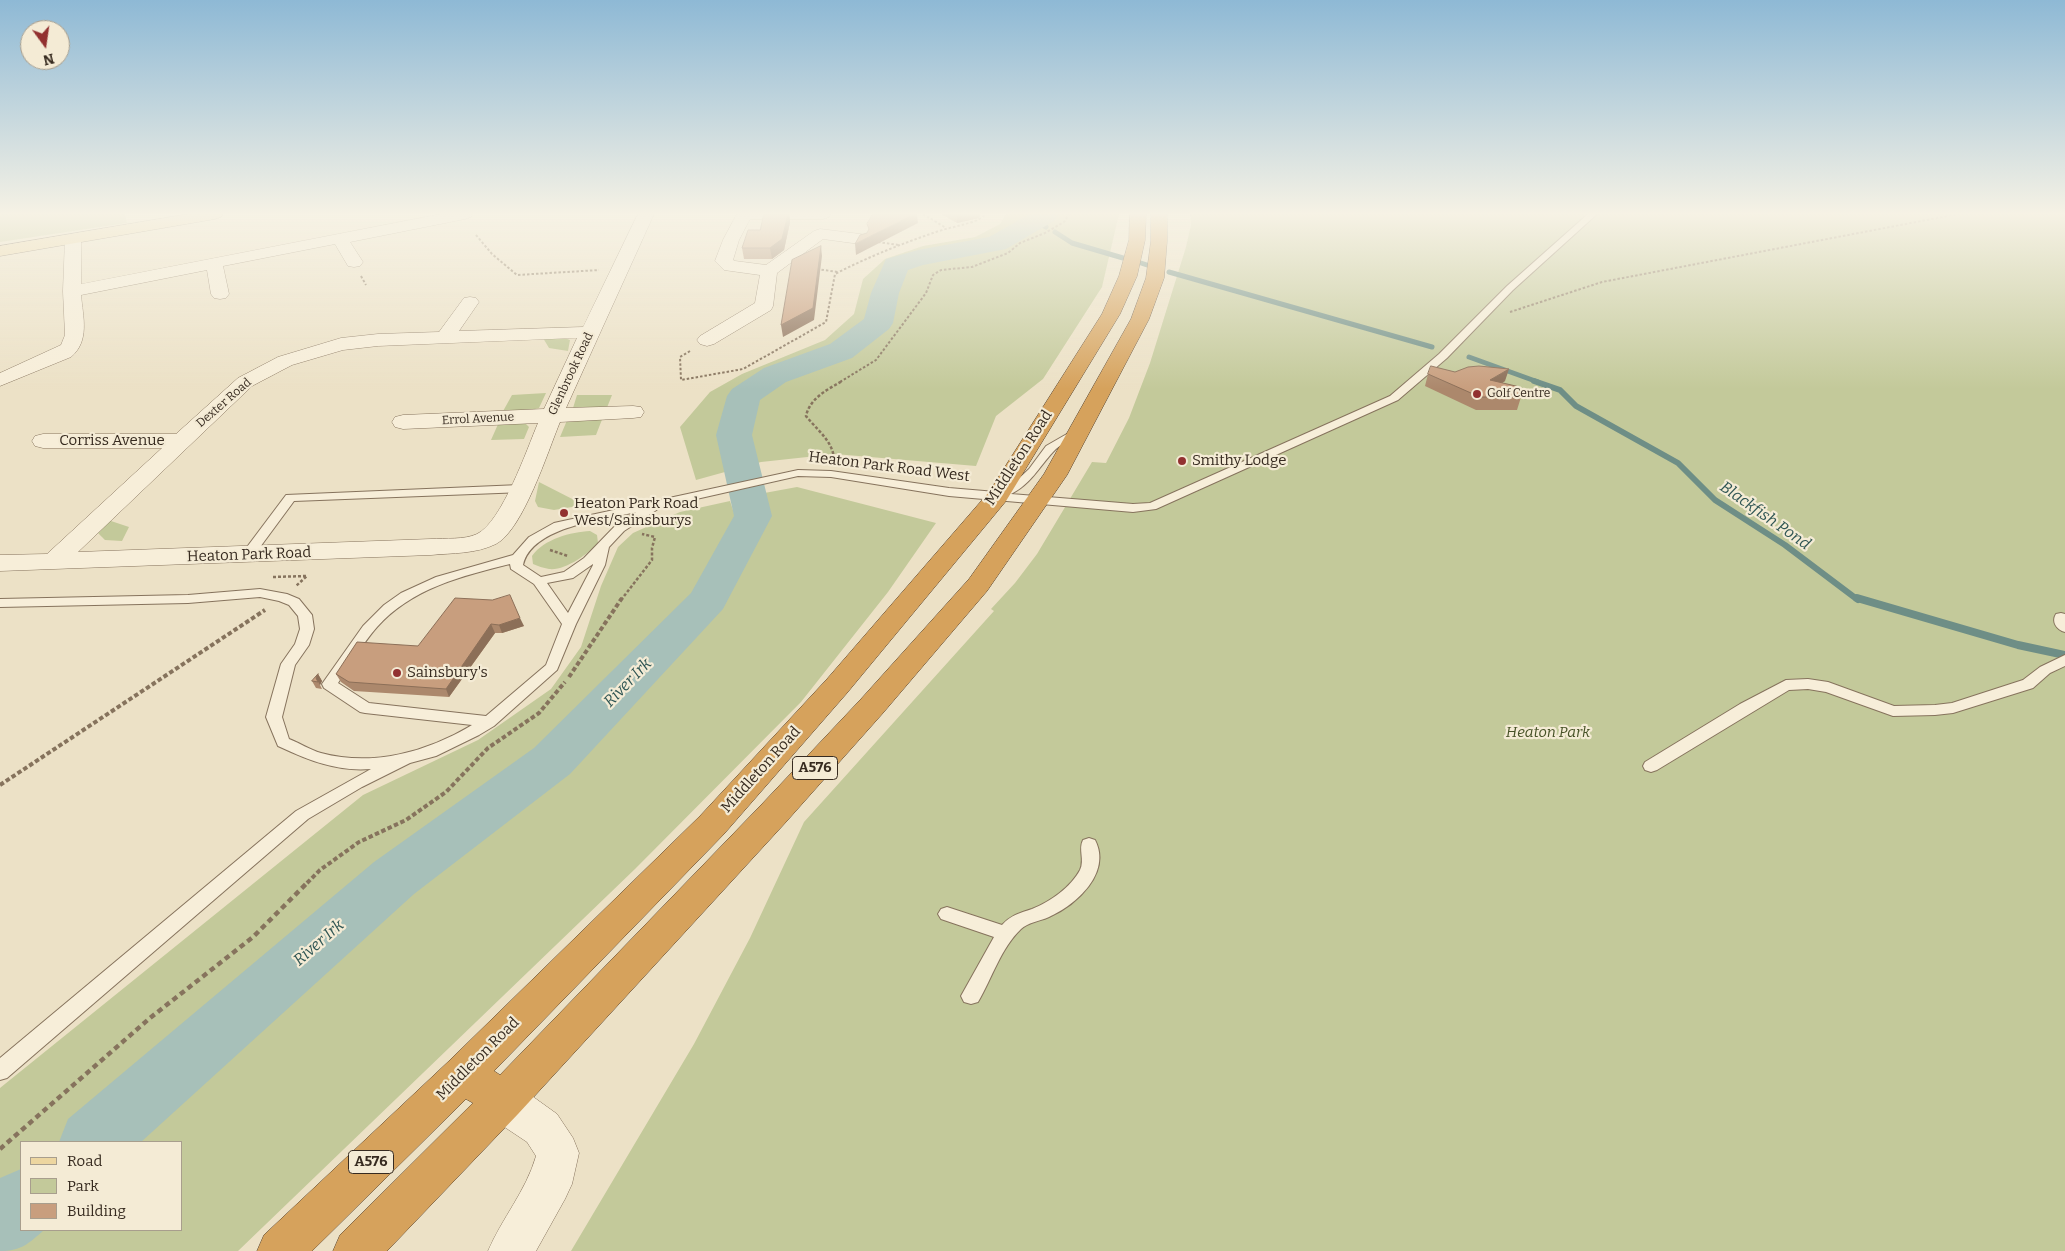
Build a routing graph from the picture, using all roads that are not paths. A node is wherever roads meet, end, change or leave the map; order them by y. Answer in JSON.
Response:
{"nodes":[{"id":1,"x":72,"y":272,"type":"edge"},
{"id":2,"x":163,"y":272,"type":"edge"},
{"id":3,"x":216,"y":272,"type":"edge"},
{"id":4,"x":617,"y":272,"type":"edge"},
{"id":5,"x":773,"y":272,"type":"edge"},
{"id":6,"x":1129,"y":272,"type":"edge"},
{"id":7,"x":1156,"y":272,"type":"edge"},
{"id":8,"x":1528,"y":272,"type":"edge"},
{"id":9,"x":72,"y":291,"type":"junction"},
{"id":10,"x":220,"y":294,"type":"dead end"},
{"id":11,"x":470,"y":302,"type":"dead end"},
{"id":12,"x":591,"y":332,"type":"junction"},
{"id":13,"x":445,"y":337,"type":"junction"},
{"id":14,"x":708,"y":340,"type":"road end"},
{"id":15,"x":0,"y":380,"type":"edge"},
{"id":16,"x":633,"y":412,"type":"dead end"},
{"id":17,"x":552,"y":416,"type":"junction"},
{"id":18,"x":403,"y":422,"type":"dead end"},
{"id":19,"x":1081,"y":428,"type":"junction"},
{"id":20,"x":43,"y":441,"type":"dead end"},
{"id":21,"x":181,"y":441,"type":"junction"},
{"id":22,"x":520,"y":489,"type":"junction"},
{"id":23,"x":998,"y":496,"type":"junction"},
{"id":24,"x":1037,"y":500,"type":"junction"},
{"id":25,"x":659,"y":503,"type":"junction"},
{"id":26,"x":578,"y":521,"type":"junction"},
{"id":27,"x":618,"y":530,"type":"junction"},
{"id":28,"x":496,"y":533,"type":"joint"},
{"id":29,"x":604,"y":545,"type":"junction"},
{"id":30,"x":247,"y":555,"type":"junction"},
{"id":31,"x":518,"y":558,"type":"junction"},
{"id":32,"x":53,"y":562,"type":"junction"},
{"id":33,"x":0,"y":563,"type":"edge"},
{"id":34,"x":539,"y":581,"type":"junction"},
{"id":35,"x":0,"y":603,"type":"edge"},
{"id":36,"x":569,"y":624,"type":"junction"},
{"id":37,"x":2065,"y":660,"type":"edge"},
{"id":38,"x":489,"y":722,"type":"junction"},
{"id":39,"x":405,"y":759,"type":"junction"},
{"id":40,"x":1651,"y":766,"type":"dead end"},
{"id":41,"x":1089,"y":845,"type":"dead end"},
{"id":42,"x":947,"y":914,"type":"dead end"},
{"id":43,"x":1007,"y":934,"type":"junction"},
{"id":44,"x":971,"y":996,"type":"dead end"},
{"id":45,"x":0,"y":1071,"type":"edge"},
{"id":46,"x":463,"y":1074,"type":"junction"},
{"id":47,"x":504,"y":1100,"type":"junction"},
{"id":48,"x":280,"y":1251,"type":"edge"},
{"id":49,"x":356,"y":1251,"type":"edge"},
{"id":50,"x":511,"y":1251,"type":"edge"}],
"edges":[{"from":1,"to":9,"type":"street"},
{"from":2,"to":9,"type":"street"},
{"from":3,"to":10,"type":"street"},
{"from":4,"to":12,"type":"street","name":"Glenbrook Road"},
{"from":5,"to":14,"type":"street"},
{"from":6,"to":23,"type":"highway","name":"Middleton Road","number":"A576"},
{"from":7,"to":19,"type":"highway","number":"A576"},
{"from":8,"to":24,"type":"lane","name":"Heaton Park Road West"},
{"from":9,"to":15,"type":"street"},
{"from":11,"to":13,"type":"street"},
{"from":12,"to":13,"type":"street","name":"Dexter Road"},
{"from":12,"to":17,"type":"street","name":"Glenbrook Road"},
{"from":13,"to":21,"type":"street","name":"Dexter Road"},
{"from":16,"to":17,"type":"street","name":"Errol Avenue"},
{"from":17,"to":18,"type":"street","name":"Errol Avenue"},
{"from":17,"to":22,"type":"street","name":"Glenbrook Road"},
{"from":19,"to":23,"type":"lane"},
{"from":19,"to":24,"type":"highway","number":"A576"},
{"from":20,"to":21,"type":"street","name":"Corriss Avenue"},
{"from":21,"to":32,"type":"street","name":"Dexter Road"},
{"from":22,"to":28,"type":"street","name":"Glenbrook Road"},
{"from":22,"to":30,"type":"lane"},
{"from":23,"to":24,"type":"lane","name":"Heaton Park Road West"},
{"from":23,"to":25,"type":"lane","name":"Heaton Park Road West"},
{"from":23,"to":46,"type":"highway","name":"Middleton Road","number":"A576"},
{"from":24,"to":47,"type":"highway","number":"A576"},
{"from":25,"to":26,"type":"lane","name":"Heaton Park Road West"},
{"from":25,"to":27,"type":"lane","name":"Heaton Park Road West"},
{"from":26,"to":27,"type":"lane"},
{"from":26,"to":31,"type":"lane","name":"Heaton Park Road West"},
{"from":27,"to":29,"type":"lane","name":"Heaton Park Road West"},
{"from":28,"to":30,"type":"street","name":"Heaton Park Road"},
{"from":29,"to":34,"type":"lane","name":"Heaton Park Road West"},
{"from":29,"to":36,"type":"lane"},
{"from":30,"to":32,"type":"street","name":"Heaton Park Road"},
{"from":31,"to":34,"type":"lane"},
{"from":31,"to":38,"type":"lane"},
{"from":32,"to":33,"type":"street","name":"Heaton Park Road"},
{"from":34,"to":36,"type":"lane"},
{"from":35,"to":39,"type":"lane"},
{"from":36,"to":38,"type":"lane"},
{"from":37,"to":40,"type":"lane"},
{"from":38,"to":39,"type":"lane"},
{"from":39,"to":45,"type":"lane"},
{"from":41,"to":43,"type":"lane"},
{"from":42,"to":43,"type":"lane"},
{"from":43,"to":44,"type":"lane"},
{"from":46,"to":47,"type":"highway"},
{"from":46,"to":48,"type":"highway","name":"Middleton Road","number":"A576"},
{"from":47,"to":49,"type":"highway","number":"A576"},
{"from":47,"to":50,"type":"street"}]}
